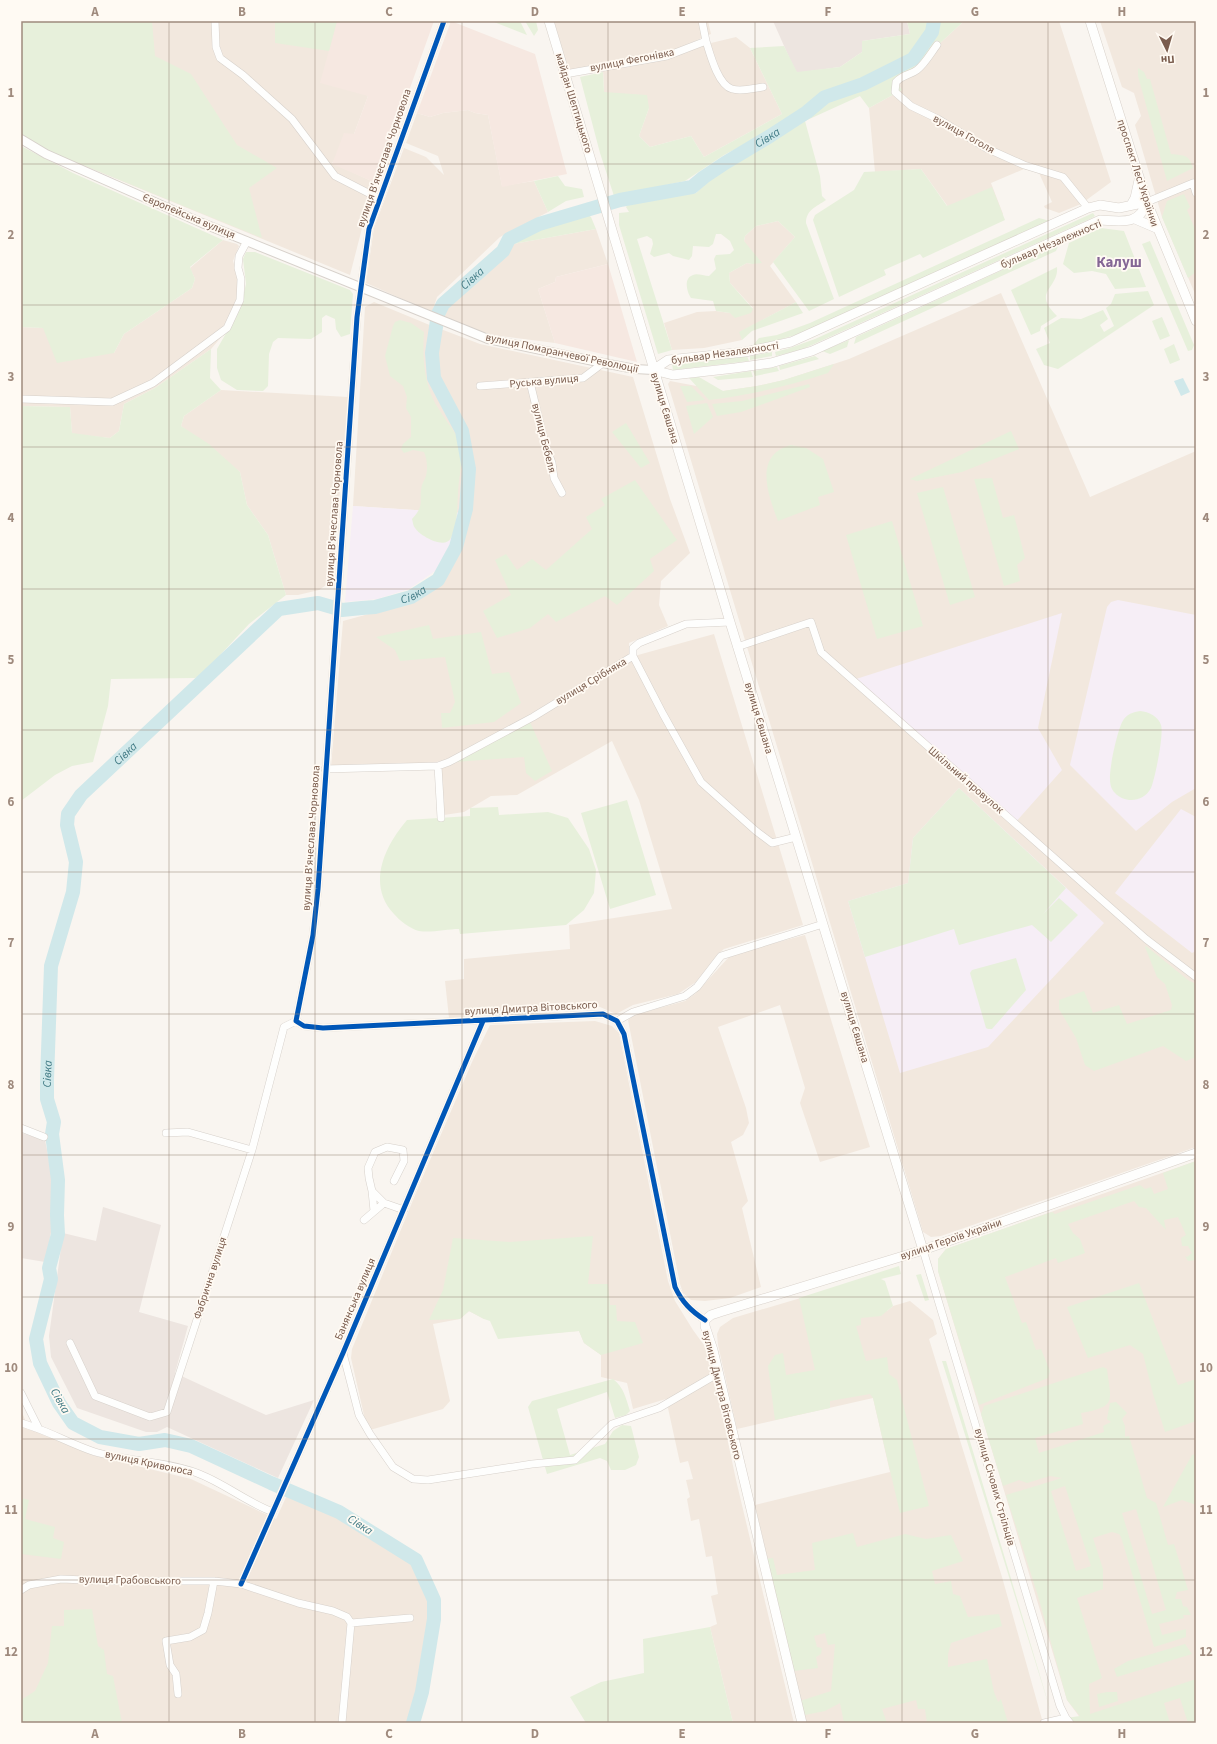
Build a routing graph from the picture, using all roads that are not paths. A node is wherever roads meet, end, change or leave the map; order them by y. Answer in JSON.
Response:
{"nodes":[{"id":1,"x":215,"y":21,"type":"edge"},
{"id":2,"x":444,"y":21,"type":"edge"},
{"id":3,"x":549,"y":21,"type":"edge"},
{"id":4,"x":702,"y":21,"type":"edge"},
{"id":5,"x":1090,"y":21,"type":"edge"},
{"id":6,"x":706,"y":41,"type":"junction"},
{"id":7,"x":937,"y":45,"type":"dead end"},
{"id":8,"x":565,"y":74,"type":"junction"},
{"id":9,"x":763,"y":87,"type":"dead end"},
{"id":10,"x":21,"y":139,"type":"edge"},
{"id":11,"x":1140,"y":179,"type":"junction"},
{"id":12,"x":599,"y":185,"type":"joint"},
{"id":13,"x":1196,"y":193,"type":"edge"},
{"id":14,"x":380,"y":199,"type":"junction"},
{"id":15,"x":1147,"y":202,"type":"junction"},
{"id":16,"x":1131,"y":205,"type":"junction"},
{"id":17,"x":1088,"y":208,"type":"junction"},
{"id":18,"x":1135,"y":218,"type":"junction"},
{"id":19,"x":1156,"y":228,"type":"junction"},
{"id":20,"x":247,"y":241,"type":"junction"},
{"id":21,"x":360,"y":287,"type":"junction"},
{"id":22,"x":1196,"y":321,"type":"edge"},
{"id":23,"x":603,"y":363,"type":"junction"},
{"id":24,"x":653,"y":370,"type":"junction"},
{"id":25,"x":530,"y":382,"type":"junction"},
{"id":26,"x":480,"y":386,"type":"dead end"},
{"id":27,"x":21,"y":399,"type":"edge"},
{"id":28,"x":562,"y":493,"type":"dead end"},
{"id":29,"x":730,"y":622,"type":"junction"},
{"id":30,"x":737,"y":647,"type":"junction"},
{"id":31,"x":633,"y":656,"type":"junction"},
{"id":32,"x":438,"y":766,"type":"junction"},
{"id":33,"x":325,"y":769,"type":"junction"},
{"id":34,"x":441,"y":818,"type":"dead end"},
{"id":35,"x":796,"y":837,"type":"junction"},
{"id":36,"x":823,"y":924,"type":"junction"},
{"id":37,"x":1196,"y":977,"type":"edge"},
{"id":38,"x":296,"y":1021,"type":"junction"},
{"id":39,"x":484,"y":1021,"type":"junction"},
{"id":40,"x":617,"y":1021,"type":"junction"},
{"id":41,"x":21,"y":1128,"type":"edge"},
{"id":42,"x":166,"y":1133,"type":"dead end"},
{"id":43,"x":44,"y":1137,"type":"dead end"},
{"id":44,"x":252,"y":1150,"type":"junction"},
{"id":45,"x":1196,"y":1153,"type":"edge"},
{"id":46,"x":394,"y":1181,"type":"dead end"},
{"id":47,"x":372,"y":1191,"type":"junction"},
{"id":48,"x":384,"y":1203,"type":"junction"},
{"id":49,"x":404,"y":1210,"type":"junction"},
{"id":50,"x":374,"y":1211,"type":"junction"},
{"id":51,"x":364,"y":1220,"type":"dead end"},
{"id":52,"x":923,"y":1250,"type":"junction"},
{"id":53,"x":705,"y":1320,"type":"junction"},
{"id":54,"x":70,"y":1343,"type":"dead end"},
{"id":55,"x":343,"y":1353,"type":"junction"},
{"id":56,"x":719,"y":1373,"type":"junction"},
{"id":57,"x":21,"y":1393,"type":"edge"},
{"id":58,"x":21,"y":1423,"type":"edge"},
{"id":59,"x":38,"y":1427,"type":"junction"},
{"id":60,"x":273,"y":1512,"type":"junction"},
{"id":61,"x":214,"y":1581,"type":"junction"},
{"id":62,"x":241,"y":1584,"type":"junction"},
{"id":63,"x":21,"y":1590,"type":"edge"},
{"id":64,"x":410,"y":1618,"type":"dead end"},
{"id":65,"x":351,"y":1623,"type":"junction"},
{"id":66,"x":178,"y":1694,"type":"dead end"},
{"id":67,"x":1068,"y":1721,"type":"edge"},
{"id":68,"x":342,"y":1723,"type":"edge"},
{"id":69,"x":802,"y":1723,"type":"edge"},
{"id":70,"x":1044,"y":1723,"type":"edge"}],
"edges":[{"from":1,"to":14,"type":"street"},
{"from":2,"to":14,"type":"street","name":"вулиця В'ячеслава Чорновола"},
{"from":3,"to":8,"type":"main road","name":"майдан Шептицького"},
{"from":4,"to":6,"type":"street"},
{"from":5,"to":11,"type":"main road","name":"проспект Лесі Українки"},
{"from":6,"to":8,"type":"street","name":"вулиця Фегонівка"},
{"from":6,"to":9,"type":"street"},
{"from":7,"to":17,"type":"street","name":"вулиця Гоголя"},
{"from":8,"to":12,"type":"main road","name":"майдан Шептицького"},
{"from":10,"to":20,"type":"street","name":"Європейська вулиця"},
{"from":11,"to":15,"type":"main road","name":"проспект Лесі Українки"},
{"from":11,"to":16,"type":"main road"},
{"from":12,"to":24,"type":"main road","name":"вулиця Євшана"},
{"from":13,"to":15,"type":"street"},
{"from":14,"to":21,"type":"street","name":"вулиця В'ячеслава Чорновола"},
{"from":15,"to":16,"type":"main road","name":"бульвар Незалежності"},
{"from":15,"to":18,"type":"main road"},
{"from":15,"to":19,"type":"main road","name":"проспект Лесі Українки"},
{"from":16,"to":17,"type":"main road","name":"бульвар Незалежності"},
{"from":17,"to":24,"type":"main road","name":"бульвар Незалежності"},
{"from":18,"to":19,"type":"main road"},
{"from":18,"to":24,"type":"main road","name":"бульвар Незалежності"},
{"from":19,"to":22,"type":"main road","name":"проспект Лесі Українки"},
{"from":20,"to":21,"type":"street","name":"Європейська вулиця"},
{"from":20,"to":27,"type":"street"},
{"from":21,"to":23,"type":"street","name":"вулиця Помаранчевої Революції"},
{"from":21,"to":33,"type":"street","name":"вулиця В'ячеслава Чорновола"},
{"from":23,"to":24,"type":"street","name":"вулиця Помаранчевої Революції"},
{"from":23,"to":25,"type":"street","name":"Руська вулиця"},
{"from":24,"to":29,"type":"main road","name":"вулиця Євшана"},
{"from":25,"to":26,"type":"street","name":"Руська вулиця"},
{"from":25,"to":28,"type":"street","name":"вулиця Бебеля"},
{"from":29,"to":30,"type":"main road","name":"вулиця Євшана"},
{"from":29,"to":31,"type":"street"},
{"from":30,"to":35,"type":"main road","name":"вулиця Євшана"},
{"from":30,"to":37,"type":"street","name":"Шкільний провулок"},
{"from":31,"to":32,"type":"street","name":"вулиця Срібняка"},
{"from":31,"to":35,"type":"street","name":"вулиця Срібняка"},
{"from":32,"to":33,"type":"street","name":"вулиця Срібняка"},
{"from":32,"to":34,"type":"street"},
{"from":33,"to":38,"type":"street","name":"вулиця В'ячеслава Чорновола"},
{"from":35,"to":36,"type":"main road","name":"вулиця Євшана"},
{"from":36,"to":40,"type":"street"},
{"from":36,"to":52,"type":"main road","name":"вулиця Євшана"},
{"from":38,"to":39,"type":"street","name":"вулиця Дмитра Вітовського"},
{"from":38,"to":44,"type":"street","name":"Фабрична вулиця"},
{"from":39,"to":40,"type":"street","name":"вулиця Дмитра Вітовського"},
{"from":39,"to":49,"type":"street","name":"Банянська вулиця"},
{"from":40,"to":53,"type":"street","name":"вулиця Дмитра Вітовського"},
{"from":41,"to":43,"type":"street"},
{"from":42,"to":44,"type":"street"},
{"from":44,"to":54,"type":"street","name":"Фабрична вулиця"},
{"from":45,"to":52,"type":"main road","name":"вулиця Героїв України"},
{"from":46,"to":47,"type":"street"},
{"from":47,"to":48,"type":"street"},
{"from":47,"to":50,"type":"street"},
{"from":48,"to":49,"type":"street"},
{"from":48,"to":50,"type":"street"},
{"from":49,"to":55,"type":"street","name":"Банянська вулиця"},
{"from":50,"to":51,"type":"street"},
{"from":52,"to":53,"type":"main road","name":"вулиця Героїв України"},
{"from":52,"to":67,"type":"street","name":"вулиця Січових Стрільців"},
{"from":53,"to":56,"type":"main road","name":"вулиця Дмитра Вітовського"},
{"from":55,"to":56,"type":"street"},
{"from":55,"to":60,"type":"street","name":"Банянська вулиця"},
{"from":56,"to":69,"type":"main road","name":"вулиця Дмитра Вітовського"},
{"from":57,"to":59,"type":"street"},
{"from":58,"to":59,"type":"street","name":"вулиця Кривоноса"},
{"from":59,"to":60,"type":"street","name":"вулиця Кривоноса"},
{"from":60,"to":62,"type":"street","name":"Банянська вулиця"},
{"from":61,"to":62,"type":"street","name":"вулиця Грабовського"},
{"from":61,"to":63,"type":"street","name":"вулиця Грабовського"},
{"from":61,"to":66,"type":"street"},
{"from":62,"to":65,"type":"street","name":"вулиця Грабовського"},
{"from":64,"to":65,"type":"street"},
{"from":65,"to":68,"type":"street"},
{"from":67,"to":70,"type":"street"}]}
